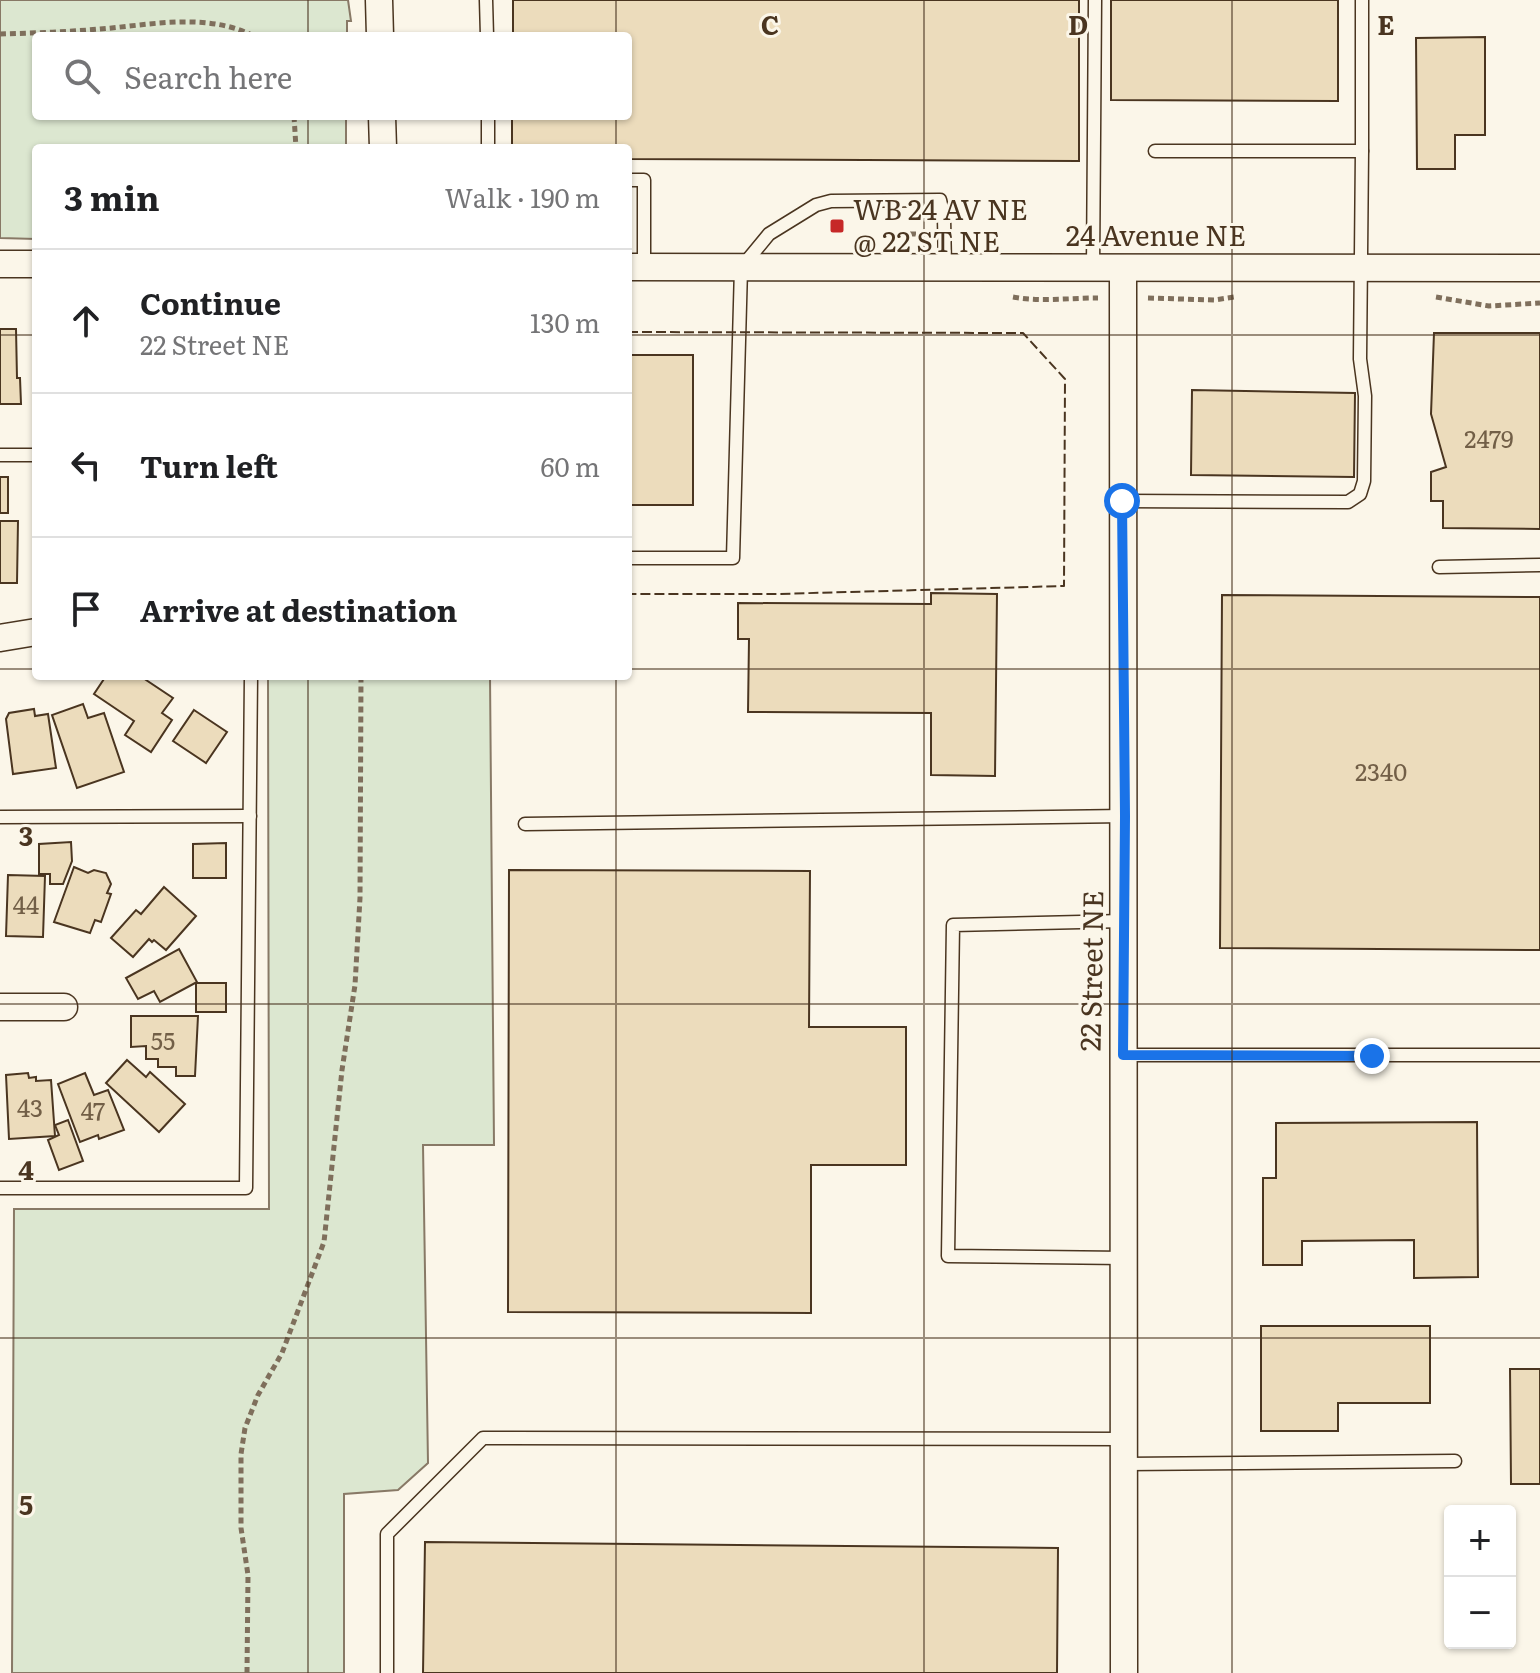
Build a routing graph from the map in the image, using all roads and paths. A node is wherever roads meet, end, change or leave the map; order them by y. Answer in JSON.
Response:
{"nodes":[{"id":1,"x":379,"y":0,"type":"edge"},
{"id":2,"x":486,"y":0,"type":"edge"},
{"id":3,"x":1095,"y":0,"type":"edge"},
{"id":4,"x":1362,"y":0,"type":"edge"},
{"id":5,"x":32,"y":32,"type":"edge"},
{"id":6,"x":39,"y":32,"type":"edge"},
{"id":7,"x":246,"y":32,"type":"edge"},
{"id":8,"x":380,"y":32,"type":"edge"},
{"id":9,"x":487,"y":32,"type":"edge"},
{"id":10,"x":0,"y":34,"type":"edge"},
{"id":11,"x":294,"y":120,"type":"edge"},
{"id":12,"x":382,"y":120,"type":"edge"},
{"id":13,"x":488,"y":120,"type":"edge"},
{"id":14,"x":296,"y":144,"type":"edge"},
{"id":15,"x":383,"y":144,"type":"edge"},
{"id":16,"x":488,"y":144,"type":"edge"},
{"id":17,"x":1155,"y":151,"type":"dead end"},
{"id":18,"x":1362,"y":151,"type":"junction"},
{"id":19,"x":632,"y":180,"type":"edge"},
{"id":20,"x":0,"y":264,"type":"edge"},
{"id":21,"x":32,"y":264,"type":"edge"},
{"id":22,"x":636,"y":267,"type":"edge"},
{"id":23,"x":945,"y":267,"type":"junction"},
{"id":24,"x":741,"y":268,"type":"junction"},
{"id":25,"x":1540,"y":268,"type":"edge"},
{"id":26,"x":1093,"y":269,"type":"junction"},
{"id":27,"x":1123,"y":269,"type":"junction"},
{"id":28,"x":1362,"y":269,"type":"junction"},
{"id":29,"x":0,"y":455,"type":"edge"},
{"id":30,"x":32,"y":455,"type":"edge"},
{"id":31,"x":1122,"y":501,"type":"junction"},
{"id":32,"x":632,"y":558,"type":"edge"},
{"id":33,"x":1540,"y":565,"type":"edge"},
{"id":34,"x":1439,"y":567,"type":"dead end"},
{"id":35,"x":32,"y":633,"type":"edge"},
{"id":36,"x":0,"y":638,"type":"edge"},
{"id":37,"x":251,"y":680,"type":"edge"},
{"id":38,"x":361,"y":680,"type":"edge"},
{"id":39,"x":250,"y":816,"type":"junction"},
{"id":40,"x":1125,"y":816,"type":"junction"},
{"id":41,"x":0,"y":817,"type":"edge"},
{"id":42,"x":525,"y":824,"type":"dead end"},
{"id":43,"x":1124,"y":921,"type":"junction"},
{"id":44,"x":0,"y":1007,"type":"edge"},
{"id":45,"x":64,"y":1007,"type":"dead end"},
{"id":46,"x":1123,"y":1055,"type":"junction"},
{"id":47,"x":1540,"y":1055,"type":"edge"},
{"id":48,"x":0,"y":1188,"type":"edge"},
{"id":49,"x":1125,"y":1258,"type":"junction"},
{"id":50,"x":1125,"y":1452,"type":"junction"},
{"id":51,"x":1455,"y":1461,"type":"dead end"},
{"id":52,"x":247,"y":1673,"type":"edge"},
{"id":53,"x":387,"y":1673,"type":"edge"},
{"id":54,"x":1124,"y":1673,"type":"edge"}],
"edges":[{"from":1,"to":8,"type":"street"},
{"from":2,"to":9,"type":"lane"},
{"from":3,"to":26,"type":"lane"},
{"from":4,"to":18,"type":"lane"},
{"from":5,"to":10,"type":"path"},
{"from":6,"to":7,"type":"path"},
{"from":11,"to":14,"type":"path"},
{"from":12,"to":15,"type":"street"},
{"from":13,"to":16,"type":"lane"},
{"from":17,"to":18,"type":"lane"},
{"from":18,"to":28,"type":"lane"},
{"from":19,"to":22,"type":"lane"},
{"from":20,"to":21,"type":"street"},
{"from":22,"to":24,"type":"street","name":"24 Avenue NE"},
{"from":23,"to":24,"type":"street","name":"24 Avenue NE"},
{"from":23,"to":24,"type":"lane"},
{"from":23,"to":26,"type":"street","name":"24 Avenue NE"},
{"from":24,"to":32,"type":"lane"},
{"from":25,"to":28,"type":"street","name":"24 Avenue NE"},
{"from":26,"to":27,"type":"street","name":"24 Avenue NE"},
{"from":27,"to":28,"type":"street","name":"24 Avenue NE"},
{"from":27,"to":31,"type":"street","name":"22 Street NE"},
{"from":28,"to":31,"type":"lane"},
{"from":29,"to":30,"type":"lane"},
{"from":31,"to":40,"type":"street","name":"22 Street NE"},
{"from":33,"to":34,"type":"lane"},
{"from":35,"to":36,"type":"street"},
{"from":37,"to":39,"type":"lane"},
{"from":38,"to":52,"type":"path"},
{"from":39,"to":41,"type":"lane"},
{"from":39,"to":48,"type":"lane"},
{"from":40,"to":42,"type":"lane"},
{"from":40,"to":43,"type":"street","name":"22 Street NE"},
{"from":43,"to":46,"type":"street","name":"22 Street NE"},
{"from":43,"to":49,"type":"lane"},
{"from":44,"to":45,"type":"street"},
{"from":46,"to":47,"type":"lane"},
{"from":46,"to":49,"type":"street","name":"22 Street NE"},
{"from":49,"to":50,"type":"street","name":"22 Street NE"},
{"from":50,"to":51,"type":"lane"},
{"from":50,"to":53,"type":"lane"},
{"from":50,"to":54,"type":"street","name":"22 Street NE"}]}
